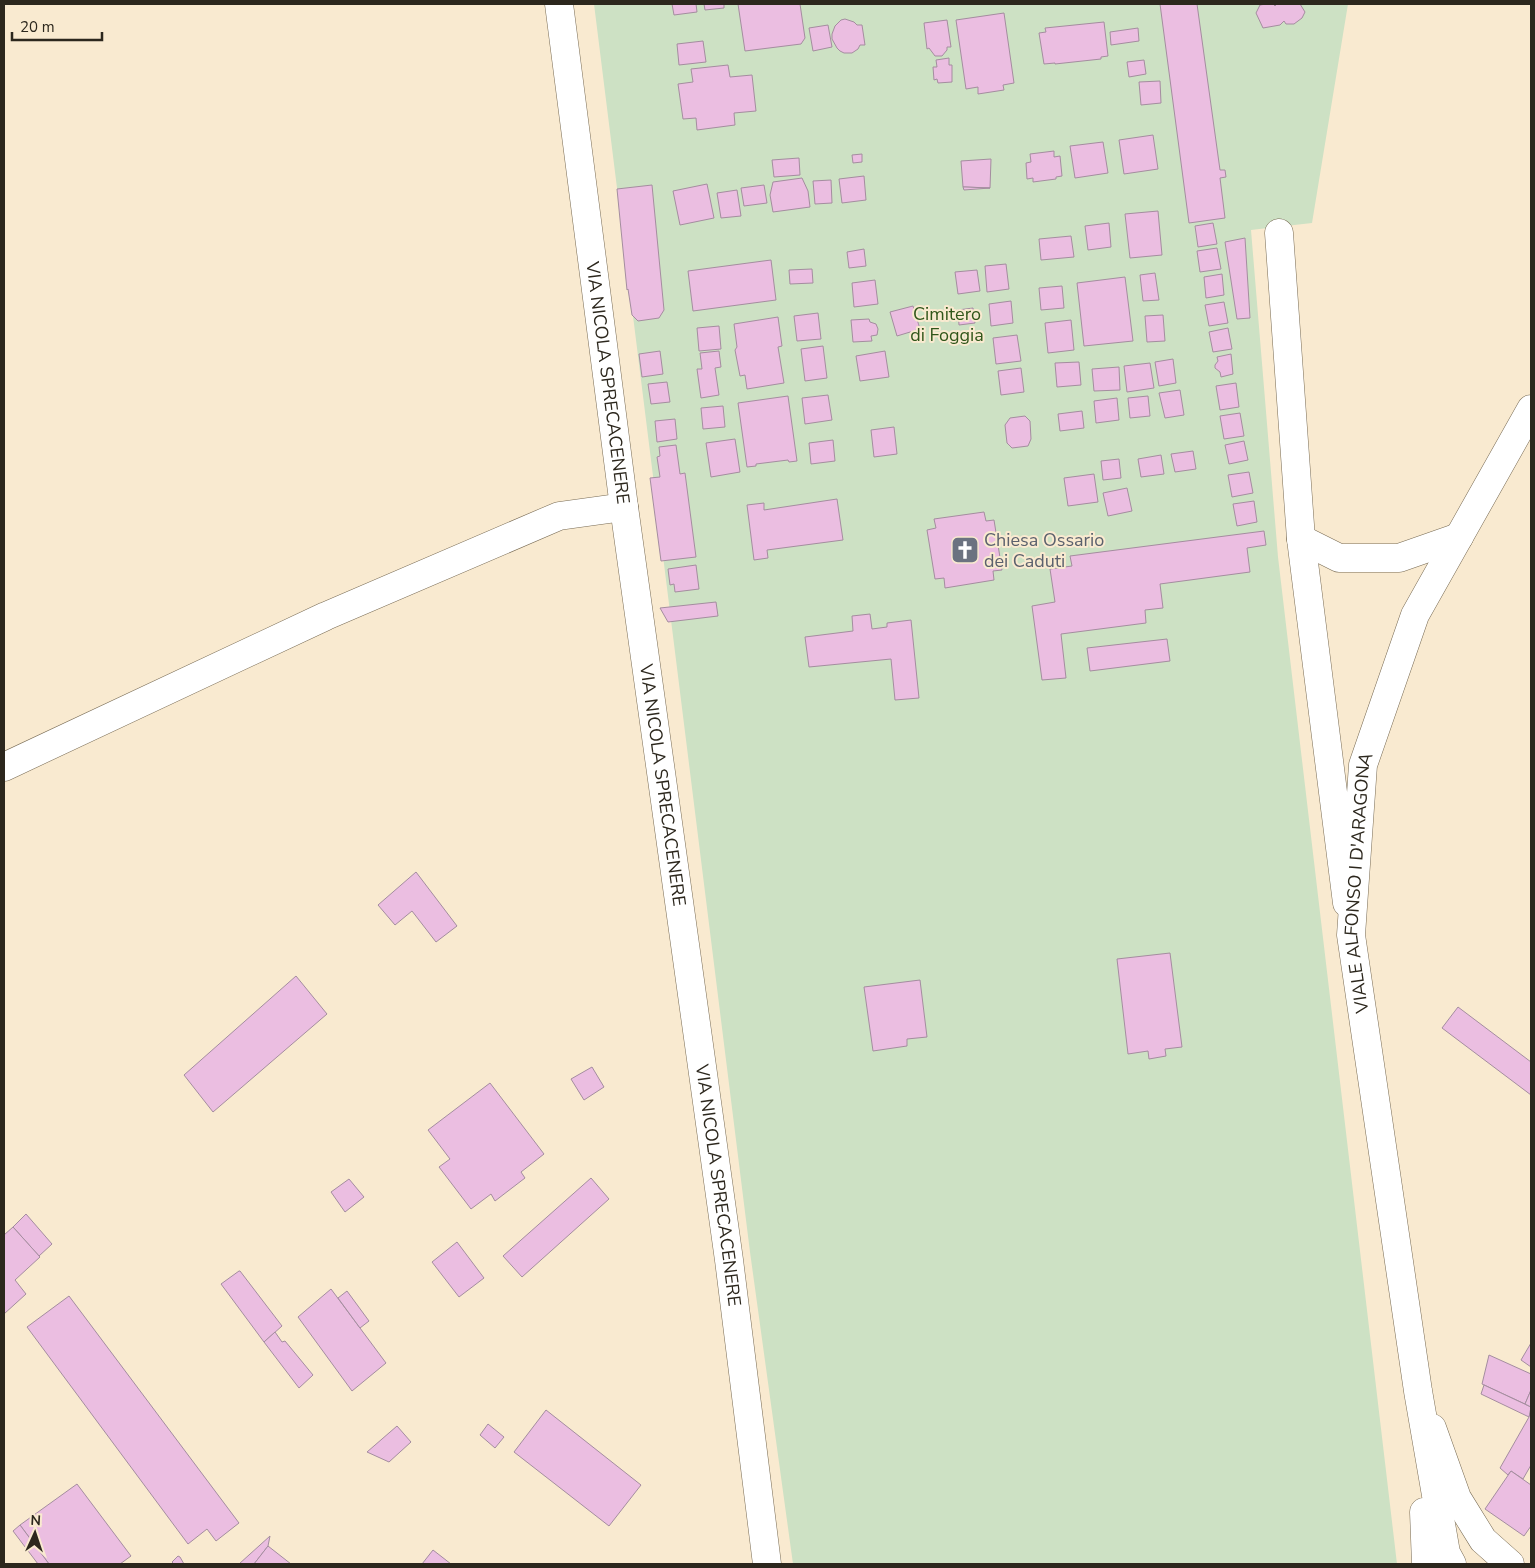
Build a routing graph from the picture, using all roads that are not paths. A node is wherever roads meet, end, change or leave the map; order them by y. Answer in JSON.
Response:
{"nodes":[{"id":1,"x":559,"y":4,"type":"edge"},
{"id":2,"x":1279,"y":233,"type":"dead end"},
{"id":3,"x":1531,"y":409,"type":"edge"},
{"id":4,"x":624,"y":507,"type":"junction"},
{"id":5,"x":1459,"y":537,"type":"junction"},
{"id":6,"x":1302,"y":539,"type":"junction"},
{"id":7,"x":4,"y":768,"type":"edge"},
{"id":8,"x":1351,"y":935,"type":"junction"},
{"id":9,"x":1418,"y":1391,"type":"junction"},
{"id":10,"x":767,"y":1564,"type":"edge"},
{"id":11,"x":1426,"y":1564,"type":"edge"},
{"id":12,"x":1452,"y":1564,"type":"edge"},
{"id":13,"x":1510,"y":1564,"type":"edge"}],
"edges":[{"from":1,"to":4,"type":"street","name":"VIA NICOLA SPRECACENERE"},
{"from":2,"to":6,"type":"street"},
{"from":3,"to":5,"type":"street","name":"VIALE ALFONSO I D'ARAGONA"},
{"from":4,"to":7,"type":"street"},
{"from":4,"to":10,"type":"street","name":"VIA NICOLA SPRECACENERE"},
{"from":5,"to":6,"type":"street"},
{"from":5,"to":8,"type":"street","name":"VIALE ALFONSO I D'ARAGONA"},
{"from":6,"to":8,"type":"street"},
{"from":8,"to":9,"type":"street","name":"VIALE ALFONSO I D'ARAGONA"},
{"from":9,"to":11,"type":"street","name":"VIALE ALFONSO I D'ARAGONA"},
{"from":9,"to":12,"type":"street","name":"VIALE ALFONSO I D'ARAGONA"},
{"from":9,"to":13,"type":"street","name":"VIALE ALFONSO I D'ARAGONA"}]}
